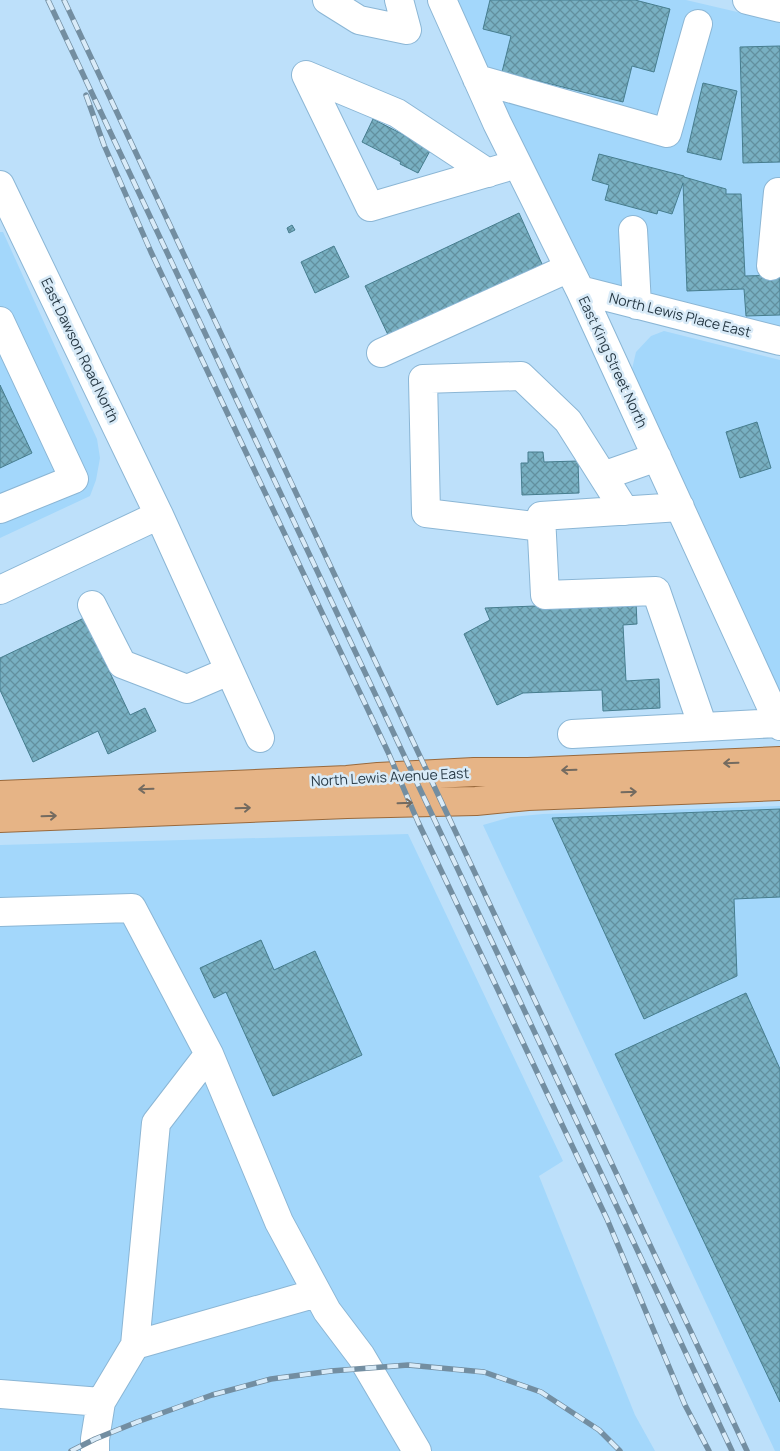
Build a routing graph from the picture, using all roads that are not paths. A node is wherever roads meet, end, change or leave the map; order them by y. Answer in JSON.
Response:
{"nodes":[{"id":1,"x":327,"y":0,"type":"edge"},
{"id":2,"x":399,"y":0,"type":"edge"},
{"id":3,"x":442,"y":0,"type":"edge"},
{"id":4,"x":747,"y":0,"type":"edge"},
{"id":5,"x":780,"y":8,"type":"edge"},
{"id":6,"x":698,"y":24,"type":"dead end"},
{"id":7,"x":477,"y":79,"type":"junction"},
{"id":8,"x":517,"y":164,"type":"junction"},
{"id":9,"x":488,"y":173,"type":"junction"},
{"id":10,"x":780,"y":192,"type":"edge"},
{"id":11,"x":2,"y":196,"type":"edge"},
{"id":12,"x":633,"y":230,"type":"dead end"},
{"id":13,"x":770,"y":266,"type":"dead end"},
{"id":14,"x":575,"y":279,"type":"junction"},
{"id":15,"x":637,"y":304,"type":"junction"},
{"id":16,"x":0,"y":322,"type":"edge"},
{"id":17,"x":780,"y":341,"type":"edge"},
{"id":18,"x":381,"y":353,"type":"dead end"},
{"id":19,"x":657,"y":457,"type":"junction"},
{"id":20,"x":603,"y":476,"type":"junction"},
{"id":21,"x":680,"y":507,"type":"junction"},
{"id":22,"x":0,"y":509,"type":"edge"},
{"id":23,"x":625,"y":510,"type":"junction"},
{"id":24,"x":159,"y":515,"type":"junction"},
{"id":25,"x":542,"y":527,"type":"junction"},
{"id":26,"x":0,"y":590,"type":"edge"},
{"id":27,"x":92,"y":605,"type":"dead end"},
{"id":28,"x":229,"y":671,"type":"junction"},
{"id":29,"x":779,"y":724,"type":"edge"},
{"id":30,"x":703,"y":727,"type":"junction"},
{"id":31,"x":572,"y":734,"type":"dead end"},
{"id":32,"x":260,"y":738,"type":"dead end"},
{"id":33,"x":780,"y":761,"type":"edge"},
{"id":34,"x":780,"y":786,"type":"edge"},
{"id":35,"x":0,"y":795,"type":"edge"},
{"id":36,"x":0,"y":818,"type":"edge"},
{"id":37,"x":0,"y":912,"type":"edge"},
{"id":38,"x":209,"y":1054,"type":"junction"},
{"id":39,"x":317,"y":1293,"type":"junction"},
{"id":40,"x":135,"y":1345,"type":"junction"},
{"id":41,"x":0,"y":1394,"type":"edge"},
{"id":42,"x":101,"y":1402,"type":"junction"},
{"id":43,"x":95,"y":1451,"type":"edge"},
{"id":44,"x":417,"y":1451,"type":"edge"}],
"edges":[{"from":1,"to":2,"type":"street"},
{"from":3,"to":7,"type":"street","name":"East King Street North"},
{"from":4,"to":5,"type":"street"},
{"from":6,"to":7,"type":"street"},
{"from":7,"to":8,"type":"street","name":"East King Street North"},
{"from":8,"to":9,"type":"street"},
{"from":8,"to":14,"type":"street","name":"East King Street North"},
{"from":9,"to":9,"type":"street"},
{"from":10,"to":13,"type":"street"},
{"from":11,"to":24,"type":"street","name":"East Dawson Road North"},
{"from":12,"to":15,"type":"street"},
{"from":14,"to":15,"type":"street","name":"North Lewis Place East"},
{"from":14,"to":18,"type":"street"},
{"from":14,"to":19,"type":"street","name":"East King Street North"},
{"from":15,"to":17,"type":"street","name":"North Lewis Place East"},
{"from":16,"to":22,"type":"street"},
{"from":19,"to":20,"type":"street"},
{"from":19,"to":21,"type":"street","name":"East King Street North"},
{"from":20,"to":23,"type":"street"},
{"from":20,"to":25,"type":"street"},
{"from":21,"to":23,"type":"street"},
{"from":21,"to":29,"type":"street","name":"East King Street North"},
{"from":23,"to":25,"type":"street"},
{"from":24,"to":26,"type":"street"},
{"from":24,"to":28,"type":"street","name":"East Dawson Road North"},
{"from":25,"to":30,"type":"street"},
{"from":27,"to":28,"type":"street"},
{"from":28,"to":32,"type":"street","name":"East Dawson Road North"},
{"from":29,"to":30,"type":"street"},
{"from":30,"to":31,"type":"street"},
{"from":33,"to":35,"type":"main road","name":"North Lewis Avenue East","one_way":true},
{"from":36,"to":34,"type":"main road","name":"North Lewis Avenue East","one_way":true},
{"from":37,"to":38,"type":"street"},
{"from":38,"to":39,"type":"street"},
{"from":38,"to":40,"type":"street"},
{"from":39,"to":40,"type":"street"},
{"from":39,"to":44,"type":"street"},
{"from":40,"to":42,"type":"street"},
{"from":41,"to":42,"type":"street"},
{"from":42,"to":43,"type":"street"}]}
